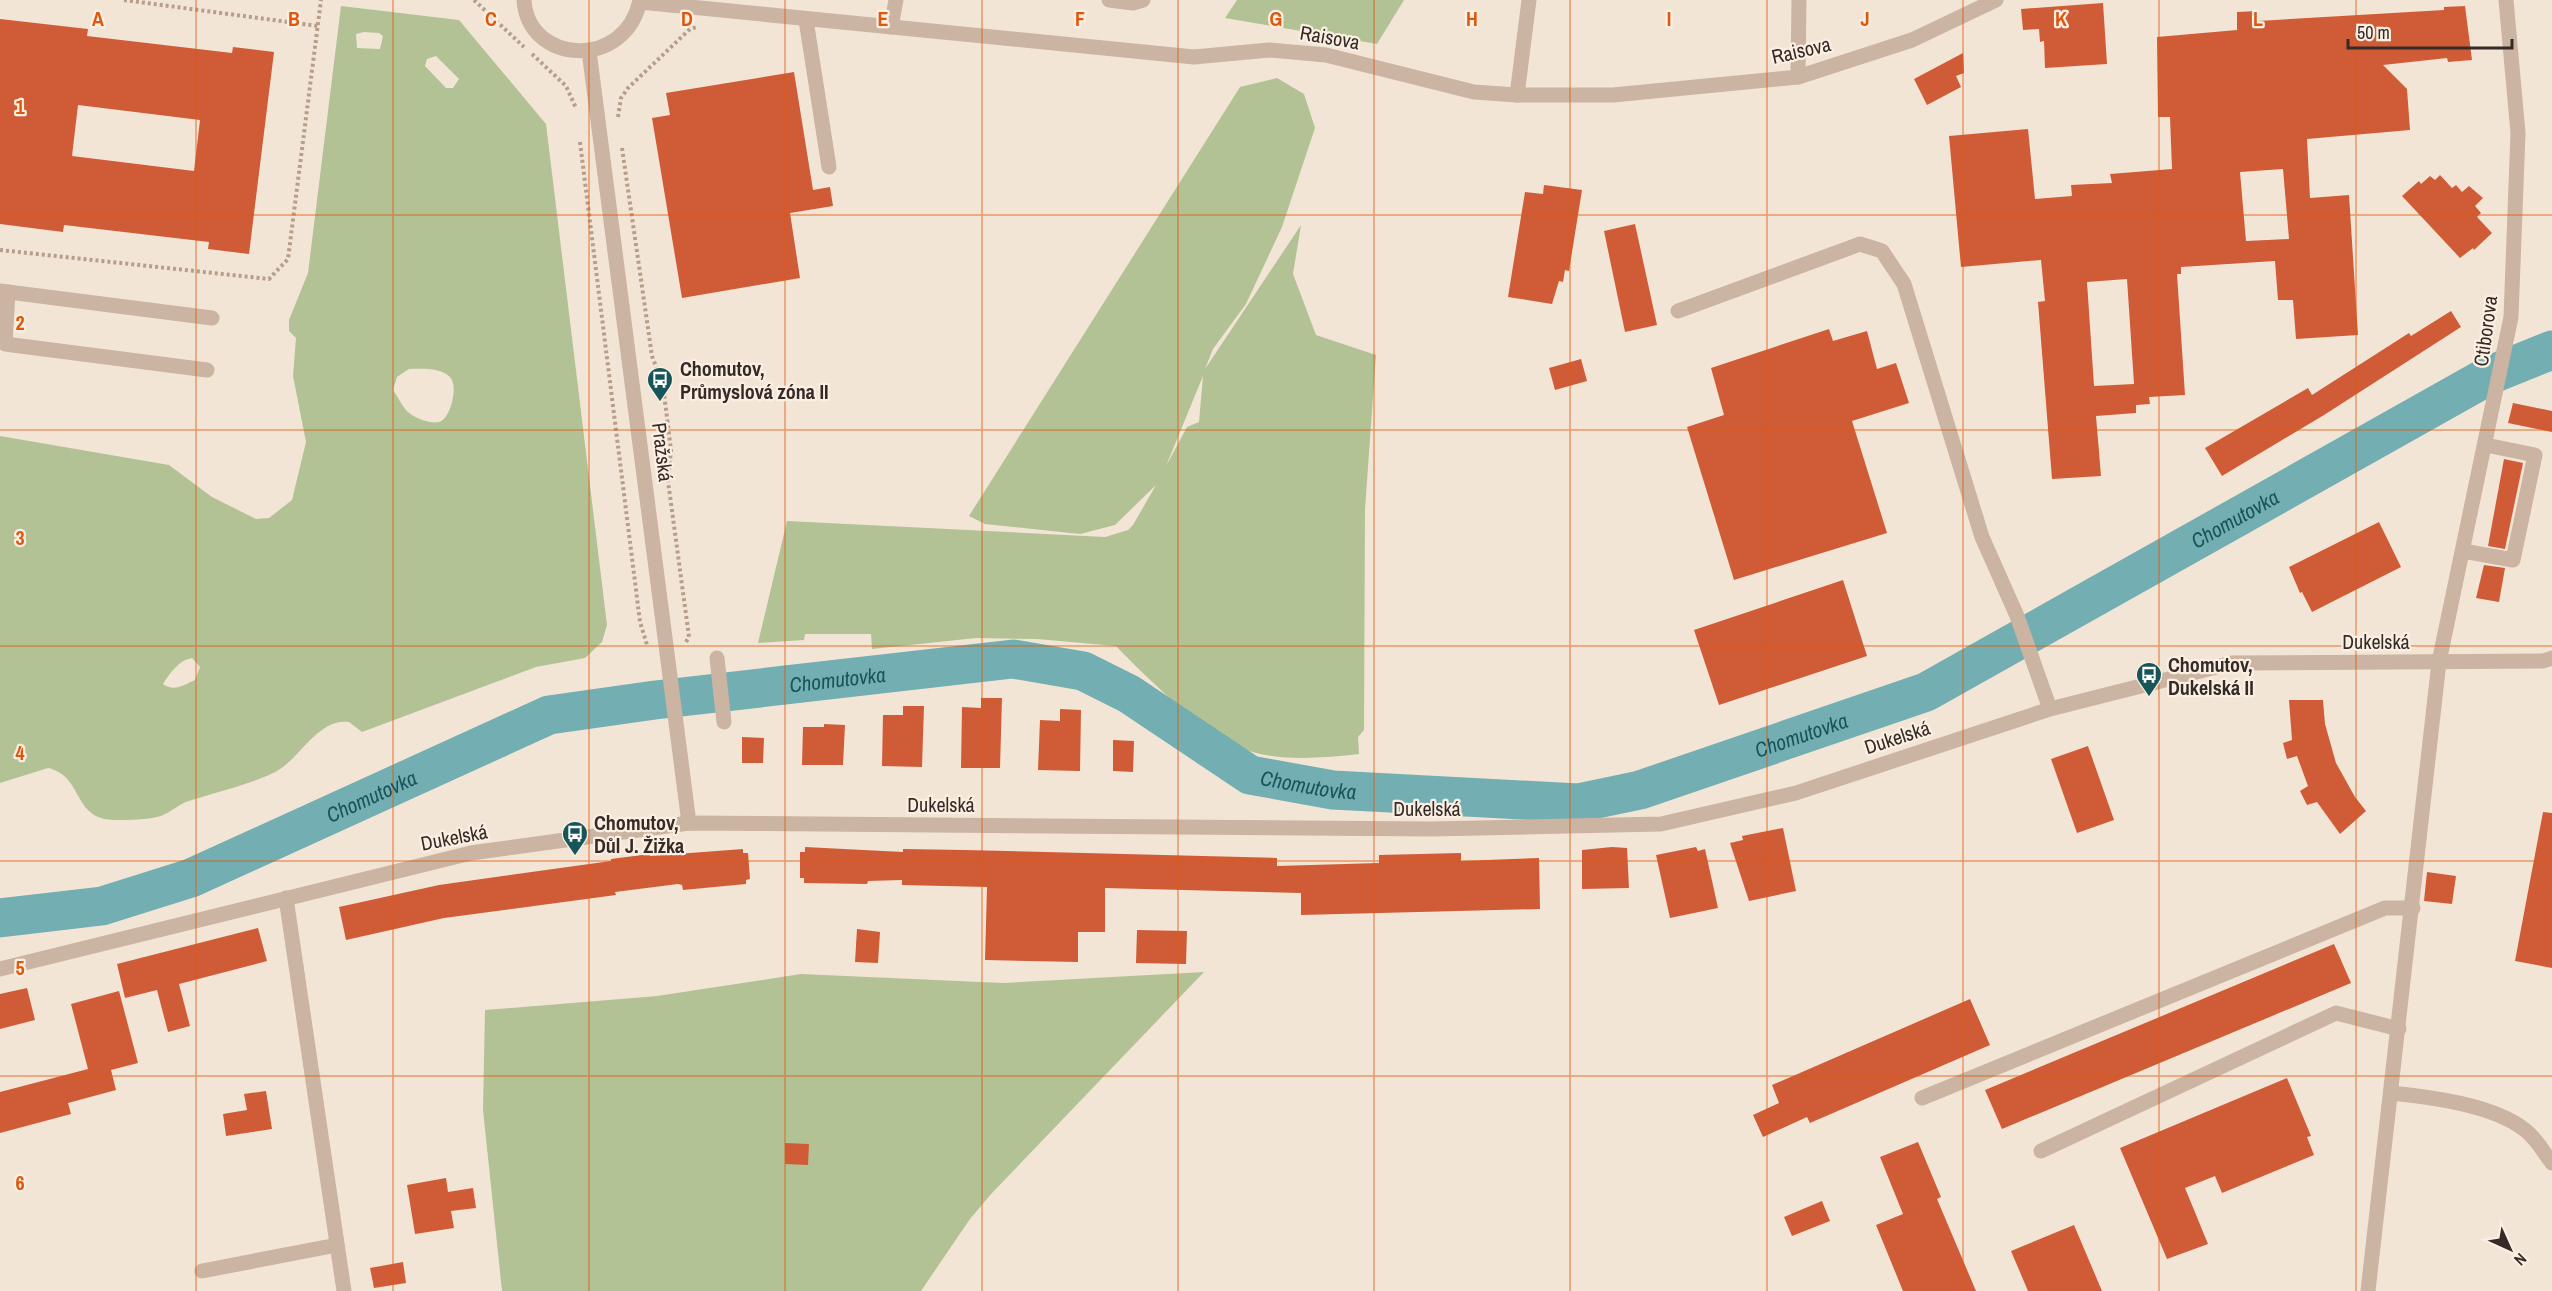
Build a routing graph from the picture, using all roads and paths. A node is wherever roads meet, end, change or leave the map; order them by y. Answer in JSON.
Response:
{"nodes":[{"id":1,"x":124,"y":0,"type":"edge"},
{"id":2,"x":321,"y":0,"type":"edge"},
{"id":3,"x":474,"y":0,"type":"edge"},
{"id":4,"x":524,"y":0,"type":"edge"},
{"id":5,"x":896,"y":0,"type":"edge"},
{"id":6,"x":1108,"y":0,"type":"edge"},
{"id":7,"x":1143,"y":0,"type":"edge"},
{"id":8,"x":1529,"y":0,"type":"edge"},
{"id":9,"x":1799,"y":0,"type":"edge"},
{"id":10,"x":1996,"y":0,"type":"edge"},
{"id":11,"x":2506,"y":0,"type":"edge"},
{"id":12,"x":640,"y":1,"type":"edge"},
{"id":13,"x":759,"y":7,"type":"edge"},
{"id":14,"x":806,"y":20,"type":"junction"},
{"id":15,"x":705,"y":25,"type":"dead end"},
{"id":16,"x":318,"y":26,"type":"junction"},
{"id":17,"x":891,"y":27,"type":"junction"},
{"id":18,"x":589,"y":51,"type":"junction"},
{"id":19,"x":1798,"y":77,"type":"junction"},
{"id":20,"x":1517,"y":95,"type":"junction"},
{"id":21,"x":576,"y":113,"type":"dead end"},
{"id":22,"x":619,"y":125,"type":"dead end"},
{"id":23,"x":579,"y":134,"type":"dead end"},
{"id":24,"x":621,"y":137,"type":"dead end"},
{"id":25,"x":830,"y":167,"type":"dead end"},
{"id":26,"x":0,"y":250,"type":"edge"},
{"id":27,"x":4,"y":291,"type":"edge"},
{"id":28,"x":1678,"y":311,"type":"dead end"},
{"id":29,"x":212,"y":318,"type":"dead end"},
{"id":30,"x":207,"y":370,"type":"dead end"},
{"id":31,"x":2486,"y":445,"type":"junction"},
{"id":32,"x":2463,"y":551,"type":"junction"},
{"id":33,"x":686,"y":642,"type":"dead end"},
{"id":34,"x":650,"y":648,"type":"dead end"},
{"id":35,"x":717,"y":658,"type":"dead end"},
{"id":36,"x":2552,"y":658,"type":"edge"},
{"id":37,"x":2439,"y":662,"type":"junction"},
{"id":38,"x":2050,"y":709,"type":"junction"},
{"id":39,"x":724,"y":722,"type":"dead end"},
{"id":40,"x":689,"y":823,"type":"junction"},
{"id":41,"x":286,"y":897,"type":"junction"},
{"id":42,"x":2413,"y":908,"type":"junction"},
{"id":43,"x":0,"y":969,"type":"edge"},
{"id":44,"x":2399,"y":1029,"type":"junction"},
{"id":45,"x":2391,"y":1093,"type":"junction"},
{"id":46,"x":1922,"y":1098,"type":"dead end"},
{"id":47,"x":2041,"y":1151,"type":"dead end"},
{"id":48,"x":2552,"y":1163,"type":"edge"},
{"id":49,"x":337,"y":1245,"type":"junction"},
{"id":50,"x":202,"y":1271,"type":"dead end"},
{"id":51,"x":344,"y":1291,"type":"edge"},
{"id":52,"x":2368,"y":1291,"type":"edge"}],
"edges":[{"from":1,"to":16,"type":"path"},
{"from":2,"to":16,"type":"path"},
{"from":3,"to":21,"type":"path"},
{"from":4,"to":18,"type":"street"},
{"from":5,"to":17,"type":"street"},
{"from":6,"to":7,"type":"street"},
{"from":8,"to":20,"type":"street"},
{"from":9,"to":19,"type":"street"},
{"from":10,"to":19,"type":"street","name":"Raisova"},
{"from":11,"to":31,"type":"street","name":"Ctiborova"},
{"from":12,"to":13,"type":"street","name":"Raisova"},
{"from":12,"to":18,"type":"street"},
{"from":13,"to":14,"type":"street","name":"Raisova"},
{"from":14,"to":17,"type":"street","name":"Raisova"},
{"from":14,"to":25,"type":"street"},
{"from":15,"to":22,"type":"path"},
{"from":16,"to":26,"type":"path"},
{"from":17,"to":20,"type":"street","name":"Raisova"},
{"from":18,"to":40,"type":"street","name":"Pražská"},
{"from":19,"to":20,"type":"street","name":"Raisova"},
{"from":23,"to":34,"type":"path"},
{"from":24,"to":33,"type":"path"},
{"from":27,"to":29,"type":"street"},
{"from":27,"to":30,"type":"street"},
{"from":28,"to":38,"type":"street"},
{"from":31,"to":32,"type":"street","name":"Ctiborova"},
{"from":31,"to":32,"type":"street"},
{"from":32,"to":37,"type":"street","name":"Ctiborova"},
{"from":35,"to":39,"type":"street"},
{"from":36,"to":37,"type":"street","name":"Dukelská"},
{"from":37,"to":38,"type":"street","name":"Dukelská"},
{"from":37,"to":42,"type":"street","name":"Ctiborova"},
{"from":38,"to":40,"type":"street","name":"Dukelská"},
{"from":40,"to":41,"type":"street","name":"Dukelská"},
{"from":41,"to":43,"type":"street","name":"Dukelská"},
{"from":41,"to":49,"type":"street"},
{"from":42,"to":44,"type":"street","name":"Ctiborova"},
{"from":42,"to":46,"type":"street"},
{"from":44,"to":45,"type":"street","name":"Ctiborova"},
{"from":44,"to":47,"type":"street"},
{"from":45,"to":48,"type":"street"},
{"from":45,"to":52,"type":"street","name":"Ctiborova"},
{"from":49,"to":50,"type":"street"},
{"from":49,"to":51,"type":"street"}]}
